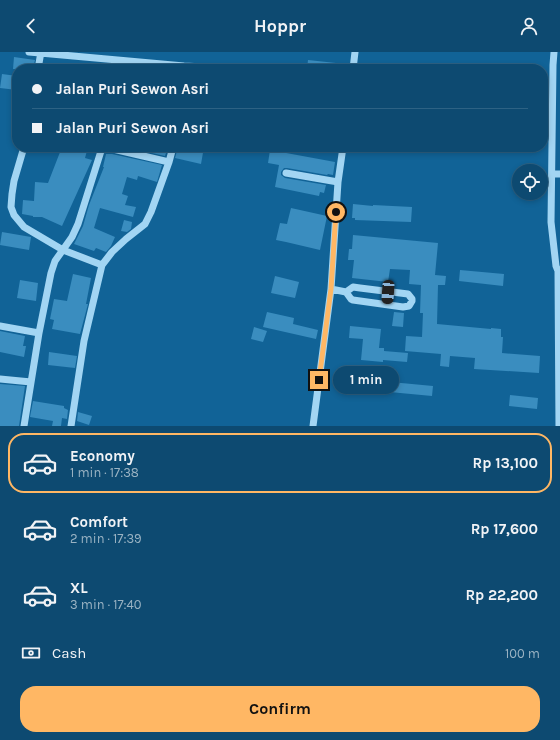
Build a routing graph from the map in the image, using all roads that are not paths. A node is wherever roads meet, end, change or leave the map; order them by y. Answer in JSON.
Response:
{"nodes":[{"id":1,"x":29,"y":52,"type":"edge"},
{"id":2,"x":355,"y":52,"type":"edge"},
{"id":3,"x":554,"y":52,"type":"edge"},
{"id":4,"x":40,"y":53,"type":"edge"},
{"id":5,"x":116,"y":60,"type":"junction"},
{"id":6,"x":39,"y":64,"type":"edge"},
{"id":7,"x":115,"y":64,"type":"edge"},
{"id":8,"x":155,"y":64,"type":"edge"},
{"id":9,"x":354,"y":64,"type":"edge"},
{"id":10,"x":556,"y":65,"type":"edge"},
{"id":11,"x":548,"y":131,"type":"edge"},
{"id":12,"x":552,"y":131,"type":"junction"},
{"id":13,"x":23,"y":152,"type":"edge"},
{"id":14,"x":101,"y":152,"type":"edge"},
{"id":15,"x":129,"y":152,"type":"edge"},
{"id":16,"x":172,"y":152,"type":"edge"},
{"id":17,"x":342,"y":152,"type":"edge"},
{"id":18,"x":169,"y":162,"type":"junction"},
{"id":19,"x":286,"y":173,"type":"dead end"},
{"id":20,"x":552,"y":174,"type":"junction"},
{"id":21,"x":560,"y":174,"type":"edge"},
{"id":22,"x":338,"y":182,"type":"junction"},
{"id":23,"x":63,"y":250,"type":"junction"},
{"id":24,"x":102,"y":265,"type":"junction"},
{"id":25,"x":559,"y":271,"type":"edge"},
{"id":26,"x":331,"y":289,"type":"junction"},
{"id":27,"x":346,"y":292,"type":"junction"},
{"id":28,"x":388,"y":292,"type":"junction"},
{"id":29,"x":387,"y":305,"type":"junction"},
{"id":30,"x":0,"y":326,"type":"edge"},
{"id":31,"x":39,"y":333,"type":"junction"},
{"id":32,"x":560,"y":343,"type":"edge"},
{"id":33,"x":0,"y":379,"type":"edge"},
{"id":34,"x":31,"y":382,"type":"junction"},
{"id":35,"x":24,"y":426,"type":"edge"},
{"id":36,"x":71,"y":426,"type":"edge"},
{"id":37,"x":313,"y":426,"type":"edge"},
{"id":38,"x":559,"y":426,"type":"edge"}],
"edges":[{"from":1,"to":4,"type":"street"},
{"from":2,"to":9,"type":"street"},
{"from":3,"to":10,"type":"street"},
{"from":4,"to":5,"type":"street"},
{"from":4,"to":6,"type":"street"},
{"from":5,"to":7,"type":"street"},
{"from":5,"to":8,"type":"street"},
{"from":10,"to":12,"type":"street"},
{"from":11,"to":12,"type":"street"},
{"from":12,"to":20,"type":"street"},
{"from":13,"to":23,"type":"street"},
{"from":14,"to":23,"type":"street"},
{"from":15,"to":18,"type":"street"},
{"from":16,"to":18,"type":"street"},
{"from":17,"to":22,"type":"street"},
{"from":18,"to":24,"type":"street"},
{"from":19,"to":22,"type":"street"},
{"from":20,"to":21,"type":"street"},
{"from":20,"to":25,"type":"street"},
{"from":22,"to":26,"type":"street"},
{"from":23,"to":24,"type":"street"},
{"from":23,"to":31,"type":"street"},
{"from":24,"to":36,"type":"street"},
{"from":25,"to":32,"type":"street"},
{"from":26,"to":27,"type":"street"},
{"from":26,"to":37,"type":"street"},
{"from":27,"to":28,"type":"street"},
{"from":27,"to":29,"type":"street"},
{"from":28,"to":29,"type":"street"},
{"from":28,"to":29,"type":"street"},
{"from":30,"to":31,"type":"street"},
{"from":31,"to":34,"type":"street"},
{"from":32,"to":38,"type":"street"},
{"from":33,"to":34,"type":"street"},
{"from":34,"to":35,"type":"street"}]}
